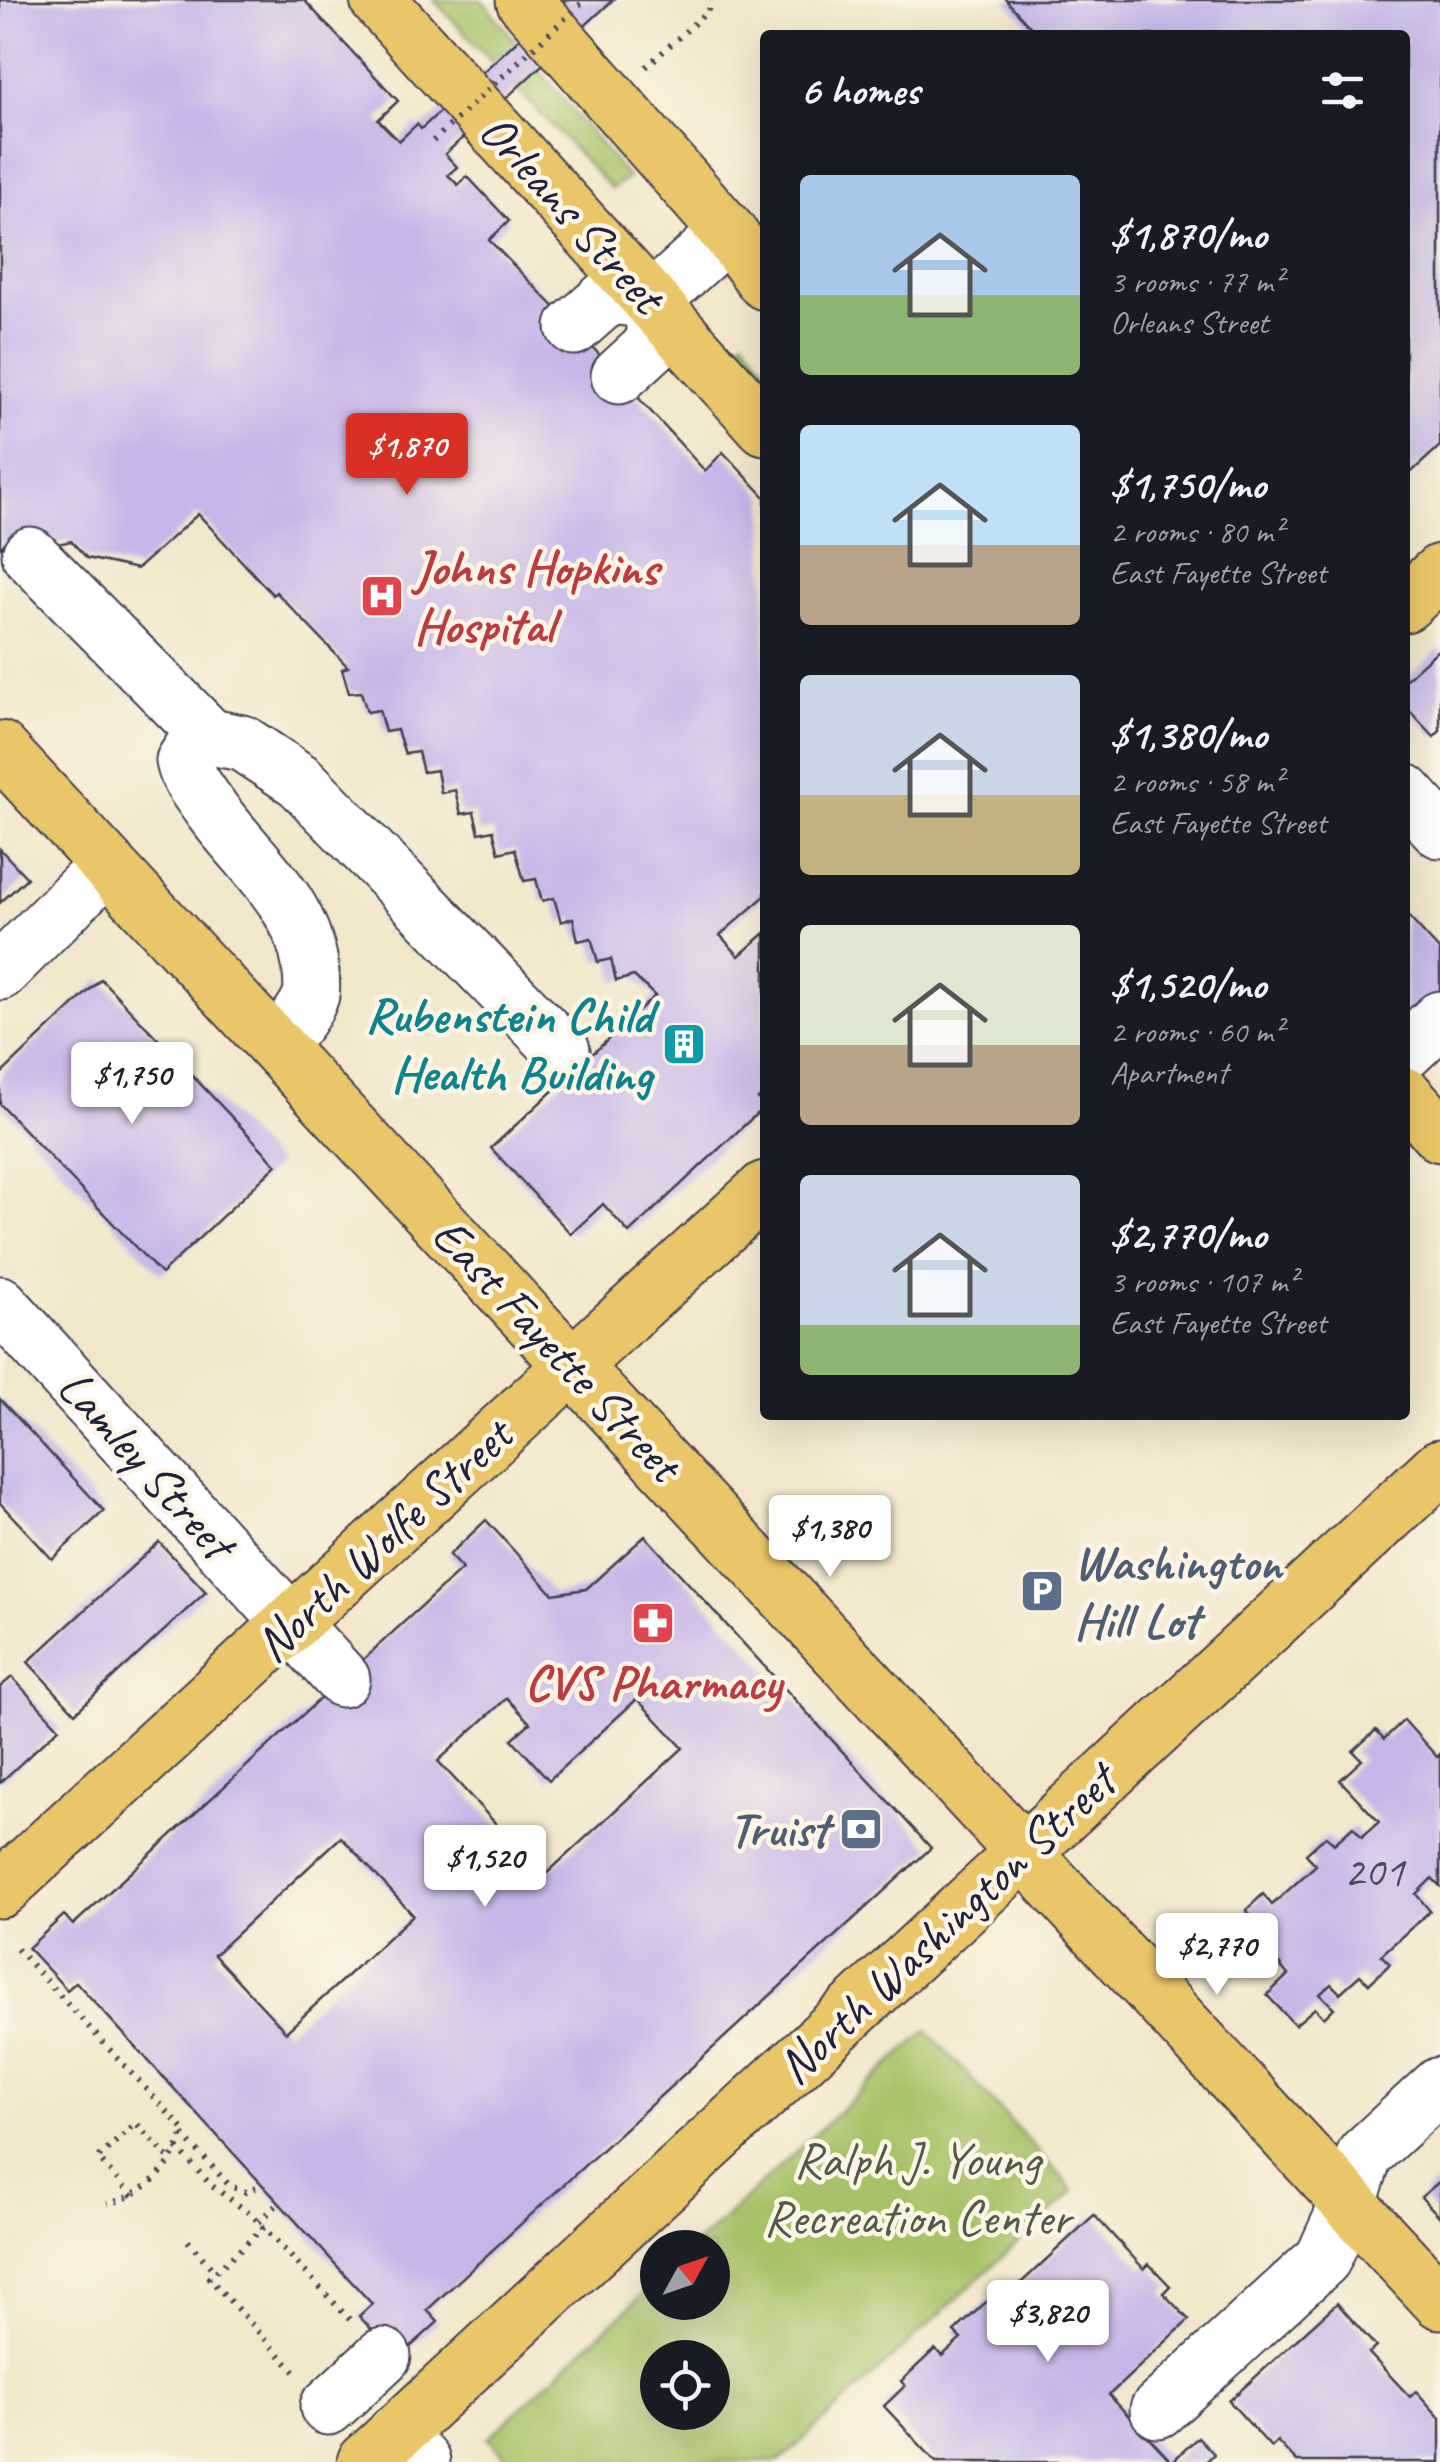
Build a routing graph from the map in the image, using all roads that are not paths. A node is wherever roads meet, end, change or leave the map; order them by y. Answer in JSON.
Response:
{"nodes":[{"id":1,"x":378,"y":0,"type":"edge"},
{"id":2,"x":524,"y":0,"type":"edge"},
{"id":3,"x":728,"y":232,"type":"junction"},
{"id":4,"x":760,"y":275,"type":"edge"},
{"id":5,"x":652,"y":301,"type":"junction"},
{"id":6,"x":574,"y":327,"type":"dead end"},
{"id":7,"x":619,"y":376,"type":"dead end"},
{"id":8,"x":760,"y":420,"type":"edge"},
{"id":9,"x":30,"y":555,"type":"dead end"},
{"id":10,"x":1440,"y":572,"type":"edge"},
{"id":11,"x":1410,"y":599,"type":"edge"},
{"id":12,"x":210,"y":736,"type":"junction"},
{"id":13,"x":0,"y":749,"type":"edge"},
{"id":14,"x":1410,"y":797,"type":"edge"},
{"id":15,"x":1440,"y":830,"type":"edge"},
{"id":16,"x":107,"y":865,"type":"junction"},
{"id":17,"x":0,"y":972,"type":"edge"},
{"id":18,"x":1440,"y":1019,"type":"edge"},
{"id":19,"x":276,"y":1046,"type":"junction"},
{"id":20,"x":1410,"y":1047,"type":"edge"},
{"id":21,"x":562,"y":1050,"type":"dead end"},
{"id":22,"x":760,"y":1194,"type":"edge"},
{"id":23,"x":0,"y":1304,"type":"edge"},
{"id":24,"x":573,"y":1366,"type":"junction"},
{"id":25,"x":1440,"y":1467,"type":"edge"},
{"id":26,"x":292,"y":1624,"type":"junction"},
{"id":27,"x":342,"y":1679,"type":"dead end"},
{"id":28,"x":1024,"y":1852,"type":"junction"},
{"id":29,"x":0,"y":1890,"type":"edge"},
{"id":30,"x":1440,"y":2085,"type":"edge"},
{"id":31,"x":1349,"y":2202,"type":"junction"},
{"id":32,"x":1440,"y":2301,"type":"edge"},
{"id":33,"x":383,"y":2356,"type":"road end"},
{"id":34,"x":328,"y":2408,"type":"road end"},
{"id":35,"x":1158,"y":2410,"type":"dead end"},
{"id":36,"x":394,"y":2452,"type":"edge"}],
"edges":[{"from":1,"to":5,"type":"main road","name":"Orleans Street"},
{"from":2,"to":3,"type":"main road","name":"Orleans Street"},
{"from":3,"to":4,"type":"main road","name":"Orleans Street"},
{"from":3,"to":5,"type":"street"},
{"from":5,"to":6,"type":"street"},
{"from":5,"to":7,"type":"street"},
{"from":5,"to":8,"type":"main road","name":"Orleans Street"},
{"from":9,"to":12,"type":"street"},
{"from":10,"to":11,"type":"main road"},
{"from":12,"to":19,"type":"street"},
{"from":12,"to":21,"type":"street"},
{"from":13,"to":16,"type":"main road","name":"East Fayette Street"},
{"from":14,"to":15,"type":"street"},
{"from":16,"to":17,"type":"street"},
{"from":16,"to":19,"type":"main road","name":"East Fayette Street"},
{"from":18,"to":20,"type":"street"},
{"from":19,"to":24,"type":"main road","name":"East Fayette Street"},
{"from":22,"to":24,"type":"main road","name":"North Wolfe Street"},
{"from":23,"to":26,"type":"street","name":"Lamley Street"},
{"from":24,"to":26,"type":"main road","name":"North Wolfe Street"},
{"from":24,"to":28,"type":"main road","name":"East Fayette Street"},
{"from":25,"to":28,"type":"main road","name":"North Washington Street"},
{"from":26,"to":27,"type":"street","name":"Lamley Street"},
{"from":26,"to":29,"type":"main road","name":"North Wolfe Street"},
{"from":28,"to":31,"type":"main road","name":"East Fayette Street"},
{"from":28,"to":36,"type":"main road","name":"North Washington Street"},
{"from":30,"to":31,"type":"street"},
{"from":31,"to":32,"type":"main road","name":"East Fayette Street"},
{"from":31,"to":35,"type":"street"},
{"from":33,"to":34,"type":"street"}]}
